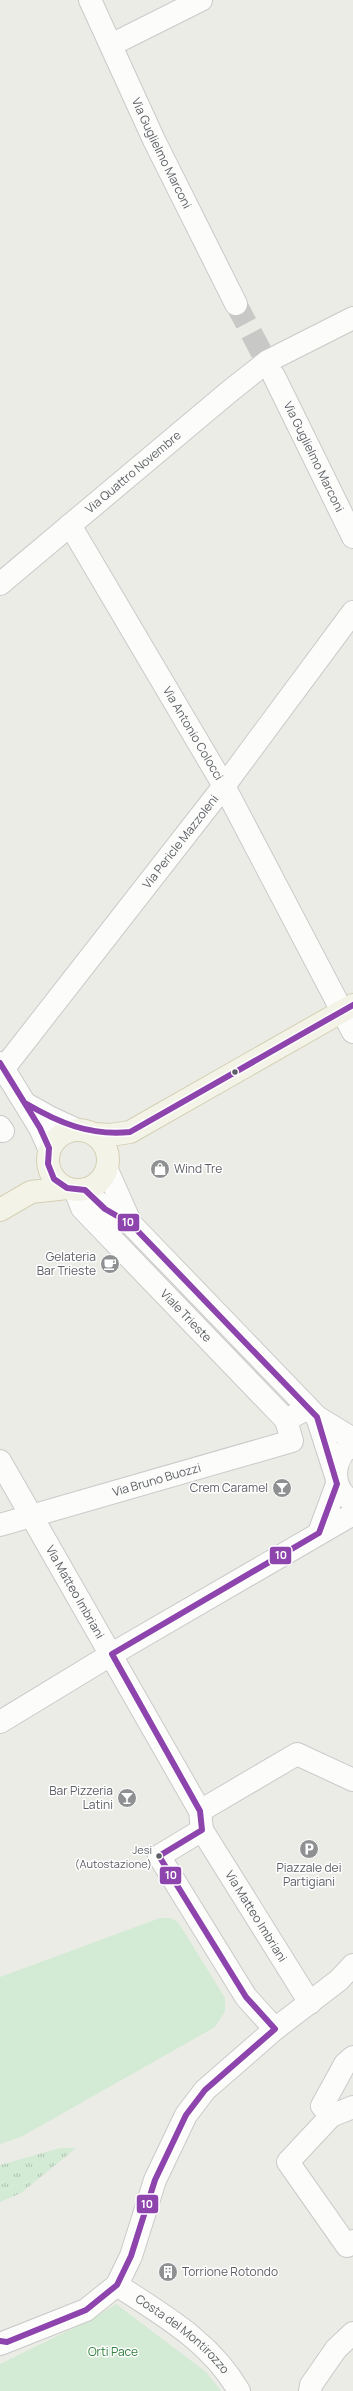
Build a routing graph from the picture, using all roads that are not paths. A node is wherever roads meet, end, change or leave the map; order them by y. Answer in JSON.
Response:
{"nodes":[{"id":1,"x":90,"y":0,"type":"edge"},
{"id":2,"x":201,"y":0,"type":"edge"},
{"id":3,"x":111,"y":45,"type":"junction"},
{"id":4,"x":236,"y":304,"type":"tunnel mouth"},
{"id":5,"x":353,"y":318,"type":"edge"},
{"id":6,"x":271,"y":368,"type":"junction"},
{"id":7,"x":70,"y":525,"type":"junction"},
{"id":8,"x":353,"y":537,"type":"edge"},
{"id":9,"x":0,"y":584,"type":"edge"},
{"id":10,"x":353,"y":612,"type":"edge"},
{"id":11,"x":224,"y":786,"type":"junction"},
{"id":12,"x":347,"y":1008,"type":"edge"},
{"id":13,"x":353,"y":1032,"type":"edge"},
{"id":14,"x":2,"y":1065,"type":"edge"},
{"id":15,"x":25,"y":1103,"type":"junction"},
{"id":16,"x":85,"y":1131,"type":"junction"},
{"id":17,"x":130,"y":1132,"type":"junction"},
{"id":18,"x":48,"y":1156,"type":"junction"},
{"id":19,"x":108,"y":1164,"type":"junction"},
{"id":20,"x":76,"y":1190,"type":"junction"},
{"id":21,"x":31,"y":1192,"type":"junction"},
{"id":22,"x":0,"y":1210,"type":"edge"},
{"id":23,"x":131,"y":1224,"type":"junction"},
{"id":24,"x":313,"y":1412,"type":"junction"},
{"id":25,"x":286,"y":1420,"type":"junction"},
{"id":26,"x":353,"y":1438,"type":"edge"},
{"id":27,"x":353,"y":1445,"type":"edge"},
{"id":28,"x":0,"y":1461,"type":"edge"},
{"id":29,"x":336,"y":1478,"type":"junction"},
{"id":30,"x":353,"y":1501,"type":"edge"},
{"id":31,"x":353,"y":1514,"type":"edge"},
{"id":32,"x":31,"y":1515,"type":"junction"},
{"id":33,"x":0,"y":1525,"type":"edge"},
{"id":34,"x":319,"y":1533,"type":"junction"},
{"id":35,"x":112,"y":1654,"type":"junction"},
{"id":36,"x":0,"y":1722,"type":"edge"},
{"id":37,"x":353,"y":1780,"type":"edge"},
{"id":38,"x":201,"y":1820,"type":"junction"},
{"id":39,"x":353,"y":1965,"type":"edge"},
{"id":40,"x":310,"y":2003,"type":"junction"},
{"id":41,"x":275,"y":2029,"type":"junction"},
{"id":42,"x":353,"y":2057,"type":"edge"},
{"id":43,"x":353,"y":2107,"type":"edge"},
{"id":44,"x":331,"y":2116,"type":"junction"},
{"id":45,"x":350,"y":2244,"type":"edge"},
{"id":46,"x":117,"y":2285,"type":"junction"},
{"id":47,"x":353,"y":2333,"type":"edge"},
{"id":48,"x":2,"y":2342,"type":"edge"},
{"id":49,"x":239,"y":2391,"type":"edge"},
{"id":50,"x":310,"y":2391,"type":"edge"}],
"edges":[{"from":1,"to":3,"type":"street","name":"Via Guglielmo Marconi"},
{"from":2,"to":3,"type":"street"},
{"from":3,"to":4,"type":"street","name":"Via Guglielmo Marconi"},
{"from":5,"to":6,"type":"street","name":"Via Quattro Novembre"},
{"from":6,"to":7,"type":"street","name":"Via Quattro Novembre"},
{"from":6,"to":8,"type":"street","name":"Via Guglielmo Marconi"},
{"from":7,"to":9,"type":"street","name":"Via Quattro Novembre"},
{"from":7,"to":11,"type":"street","name":"Via Antonio Colocci"},
{"from":10,"to":11,"type":"street","name":"Via Pericle Mazzoleni"},
{"from":11,"to":12,"type":"street","name":"Via Antonio Colocci"},
{"from":11,"to":14,"type":"street","name":"Via Pericle Mazzoleni"},
{"from":12,"to":13,"type":"street","name":"Via Antonio Colocci"},
{"from":12,"to":17,"type":"main road"},
{"from":14,"to":15,"type":"street","name":"Viale Trieste"},
{"from":15,"to":16,"type":"street","name":"Viale Trieste"},
{"from":15,"to":18,"type":"street","name":"Viale Trieste"},
{"from":16,"to":17,"type":"main road"},
{"from":16,"to":18,"type":"main road"},
{"from":16,"to":19,"type":"main road","name":"Viale Trieste"},
{"from":17,"to":19,"type":"main road"},
{"from":18,"to":20,"type":"main road","name":"Viale Trieste"},
{"from":18,"to":21,"type":"main road"},
{"from":19,"to":20,"type":"main road"},
{"from":19,"to":23,"type":"street","name":"Viale Trieste"},
{"from":20,"to":21,"type":"main road"},
{"from":20,"to":23,"type":"street","name":"Viale Trieste"},
{"from":20,"to":25,"type":"street","name":"Viale Trieste"},
{"from":21,"to":22,"type":"main road"},
{"from":23,"to":24,"type":"street","name":"Viale Trieste"},
{"from":24,"to":25,"type":"street"},
{"from":24,"to":26,"type":"street","name":"Viale Trieste"},
{"from":24,"to":29,"type":"street","name":"Viale Trieste"},
{"from":25,"to":32,"type":"street","name":"Via Bruno Buozzi"},
{"from":27,"to":29,"type":"street"},
{"from":28,"to":32,"type":"street","name":"Via Matteo Imbriani"},
{"from":29,"to":30,"type":"street"},
{"from":29,"to":34,"type":"street"},
{"from":31,"to":34,"type":"street"},
{"from":32,"to":33,"type":"street","name":"Via Bruno Buozzi"},
{"from":32,"to":35,"type":"street","name":"Via Matteo Imbriani"},
{"from":34,"to":35,"type":"street"},
{"from":35,"to":36,"type":"street"},
{"from":35,"to":38,"type":"street","name":"Via Matteo Imbriani"},
{"from":37,"to":38,"type":"street"},
{"from":38,"to":40,"type":"street","name":"Via Matteo Imbriani"},
{"from":38,"to":41,"type":"street"},
{"from":39,"to":40,"type":"street"},
{"from":40,"to":41,"type":"street"},
{"from":41,"to":46,"type":"street"},
{"from":42,"to":44,"type":"street"},
{"from":43,"to":44,"type":"street"},
{"from":44,"to":45,"type":"street"},
{"from":46,"to":48,"type":"street"},
{"from":46,"to":49,"type":"street","name":"Costa del Montirozzo"},
{"from":47,"to":50,"type":"street"}]}
